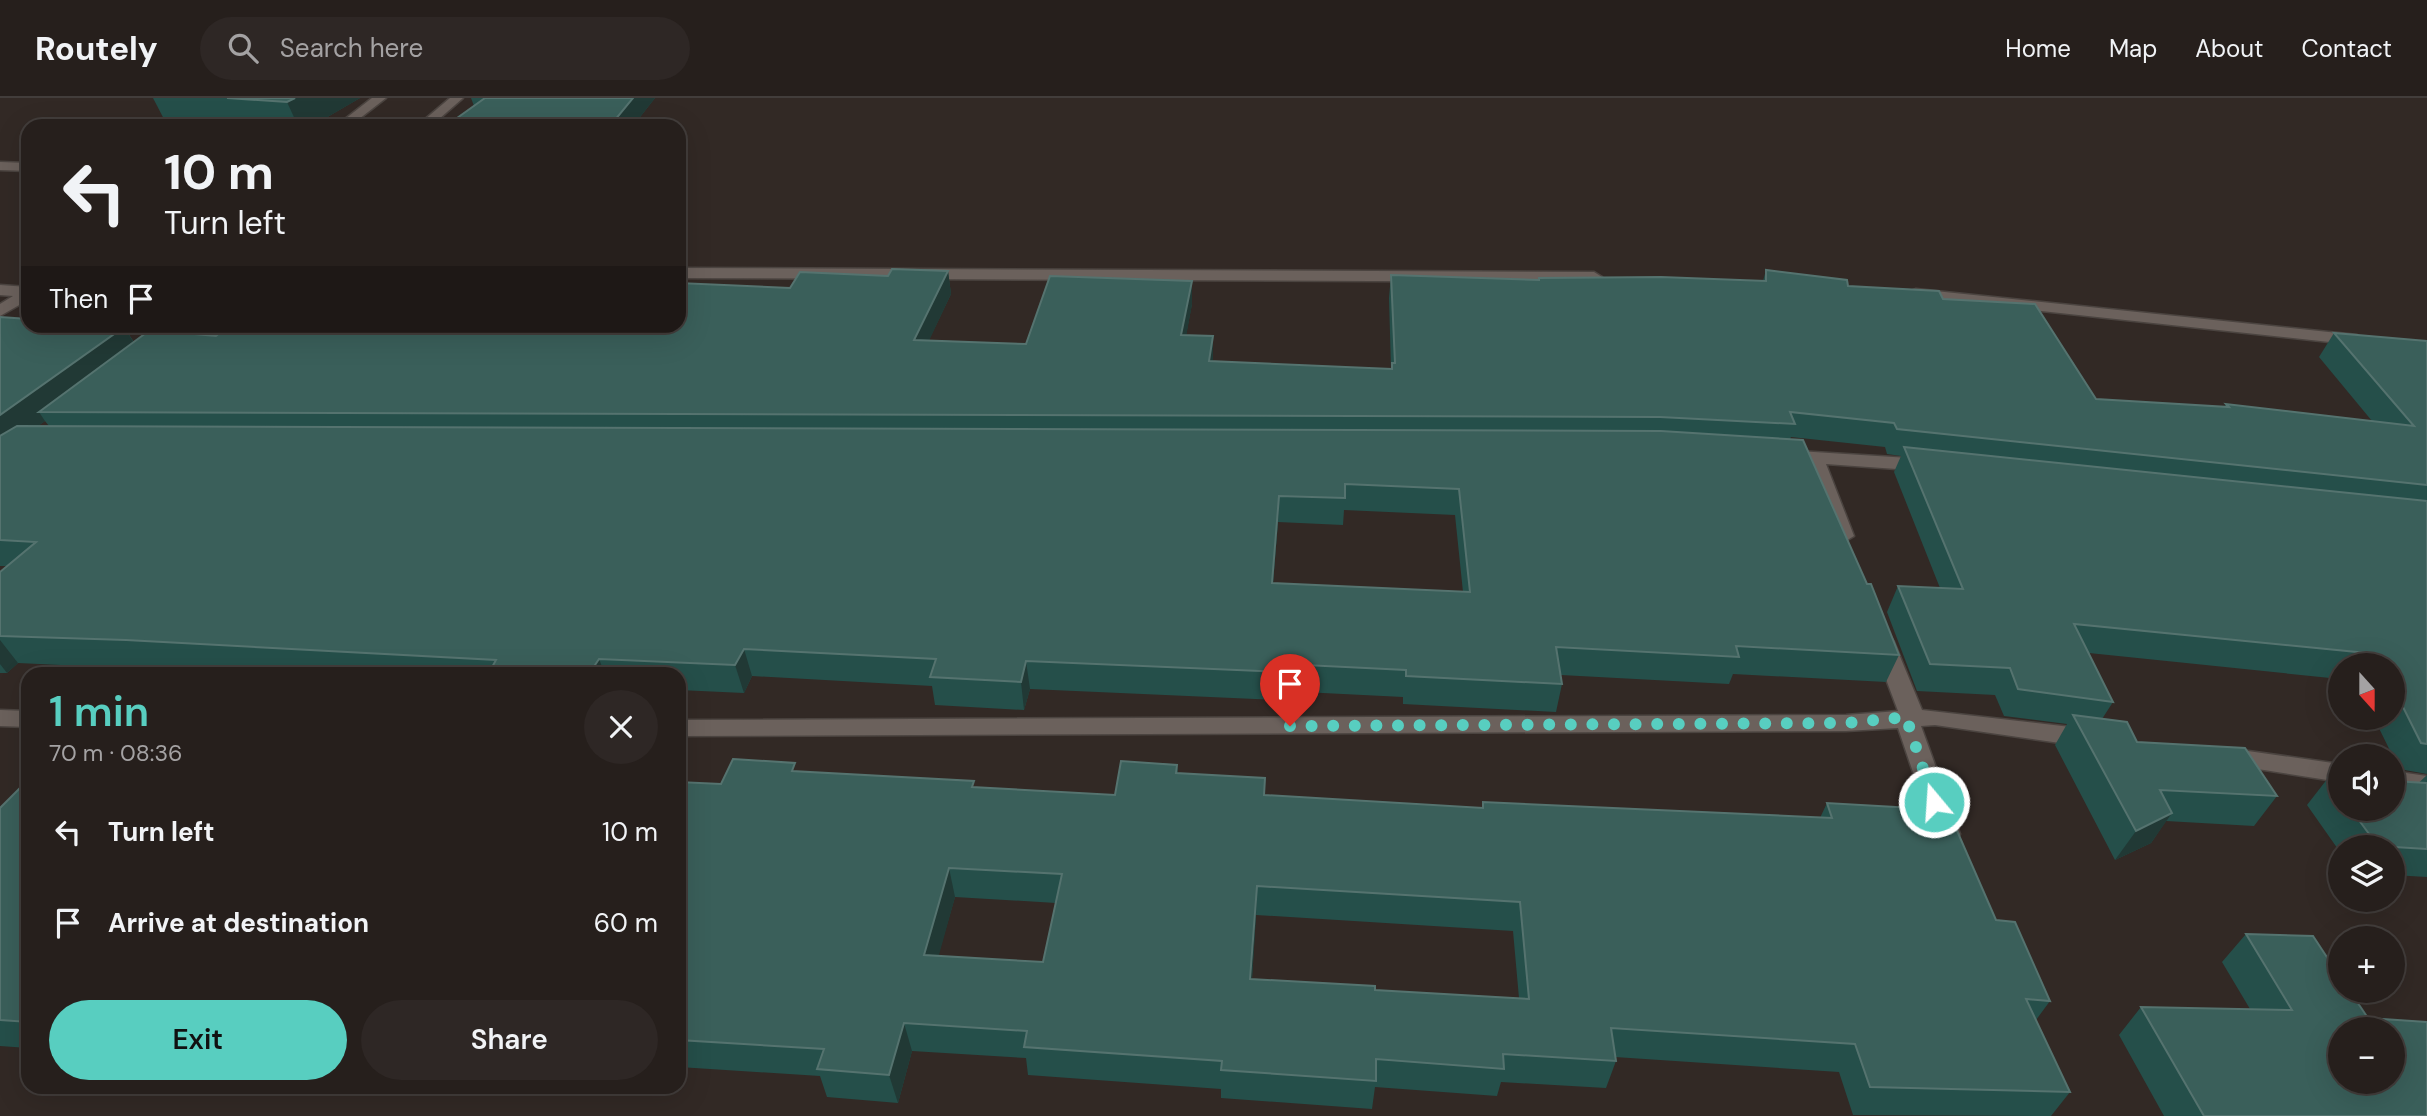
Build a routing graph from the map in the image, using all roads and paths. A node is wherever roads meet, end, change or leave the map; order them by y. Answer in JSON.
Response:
{"nodes":[{"id":1,"x":380,"y":98,"type":"edge"},
{"id":2,"x":457,"y":98,"type":"edge"},
{"id":3,"x":352,"y":119,"type":"edge"},
{"id":4,"x":432,"y":119,"type":"edge"},
{"id":5,"x":0,"y":166,"type":"edge"},
{"id":6,"x":21,"y":167,"type":"edge"},
{"id":7,"x":686,"y":273,"type":"edge"},
{"id":8,"x":1616,"y":278,"type":"edge"},
{"id":9,"x":0,"y":290,"type":"edge"},
{"id":10,"x":21,"y":292,"type":"edge"},
{"id":11,"x":1893,"y":292,"type":"edge"},
{"id":12,"x":21,"y":298,"type":"edge"},
{"id":13,"x":0,"y":311,"type":"edge"},
{"id":14,"x":179,"y":333,"type":"edge"},
{"id":15,"x":2372,"y":342,"type":"edge"},
{"id":16,"x":146,"y":357,"type":"edge"},
{"id":17,"x":1761,"y":454,"type":"edge"},
{"id":18,"x":1815,"y":457,"type":"junction"},
{"id":19,"x":1939,"y":467,"type":"edge"},
{"id":20,"x":1852,"y":558,"type":"edge"},
{"id":21,"x":1876,"y":624,"type":"edge"},
{"id":22,"x":1910,"y":717,"type":"junction"},
{"id":23,"x":0,"y":718,"type":"edge"},
{"id":24,"x":21,"y":719,"type":"edge"},
{"id":25,"x":686,"y":728,"type":"edge"},
{"id":26,"x":2110,"y":741,"type":"edge"},
{"id":27,"x":2205,"y":754,"type":"edge"},
{"id":28,"x":2328,"y":771,"type":"edge"},
{"id":29,"x":2405,"y":782,"type":"edge"},
{"id":30,"x":2427,"y":785,"type":"edge"},
{"id":31,"x":1957,"y":860,"type":"edge"}],
"edges":[{"from":1,"to":3,"type":"street"},
{"from":2,"to":4,"type":"street"},
{"from":5,"to":6,"type":"street"},
{"from":7,"to":8,"type":"street"},
{"from":9,"to":10,"type":"street"},
{"from":11,"to":15,"type":"street"},
{"from":12,"to":13,"type":"street"},
{"from":14,"to":16,"type":"street"},
{"from":17,"to":18,"type":"street"},
{"from":18,"to":19,"type":"street"},
{"from":18,"to":20,"type":"street"},
{"from":21,"to":22,"type":"street"},
{"from":22,"to":25,"type":"street"},
{"from":22,"to":26,"type":"street"},
{"from":22,"to":31,"type":"street"},
{"from":23,"to":24,"type":"street"},
{"from":27,"to":28,"type":"street"},
{"from":29,"to":30,"type":"street"}]}
